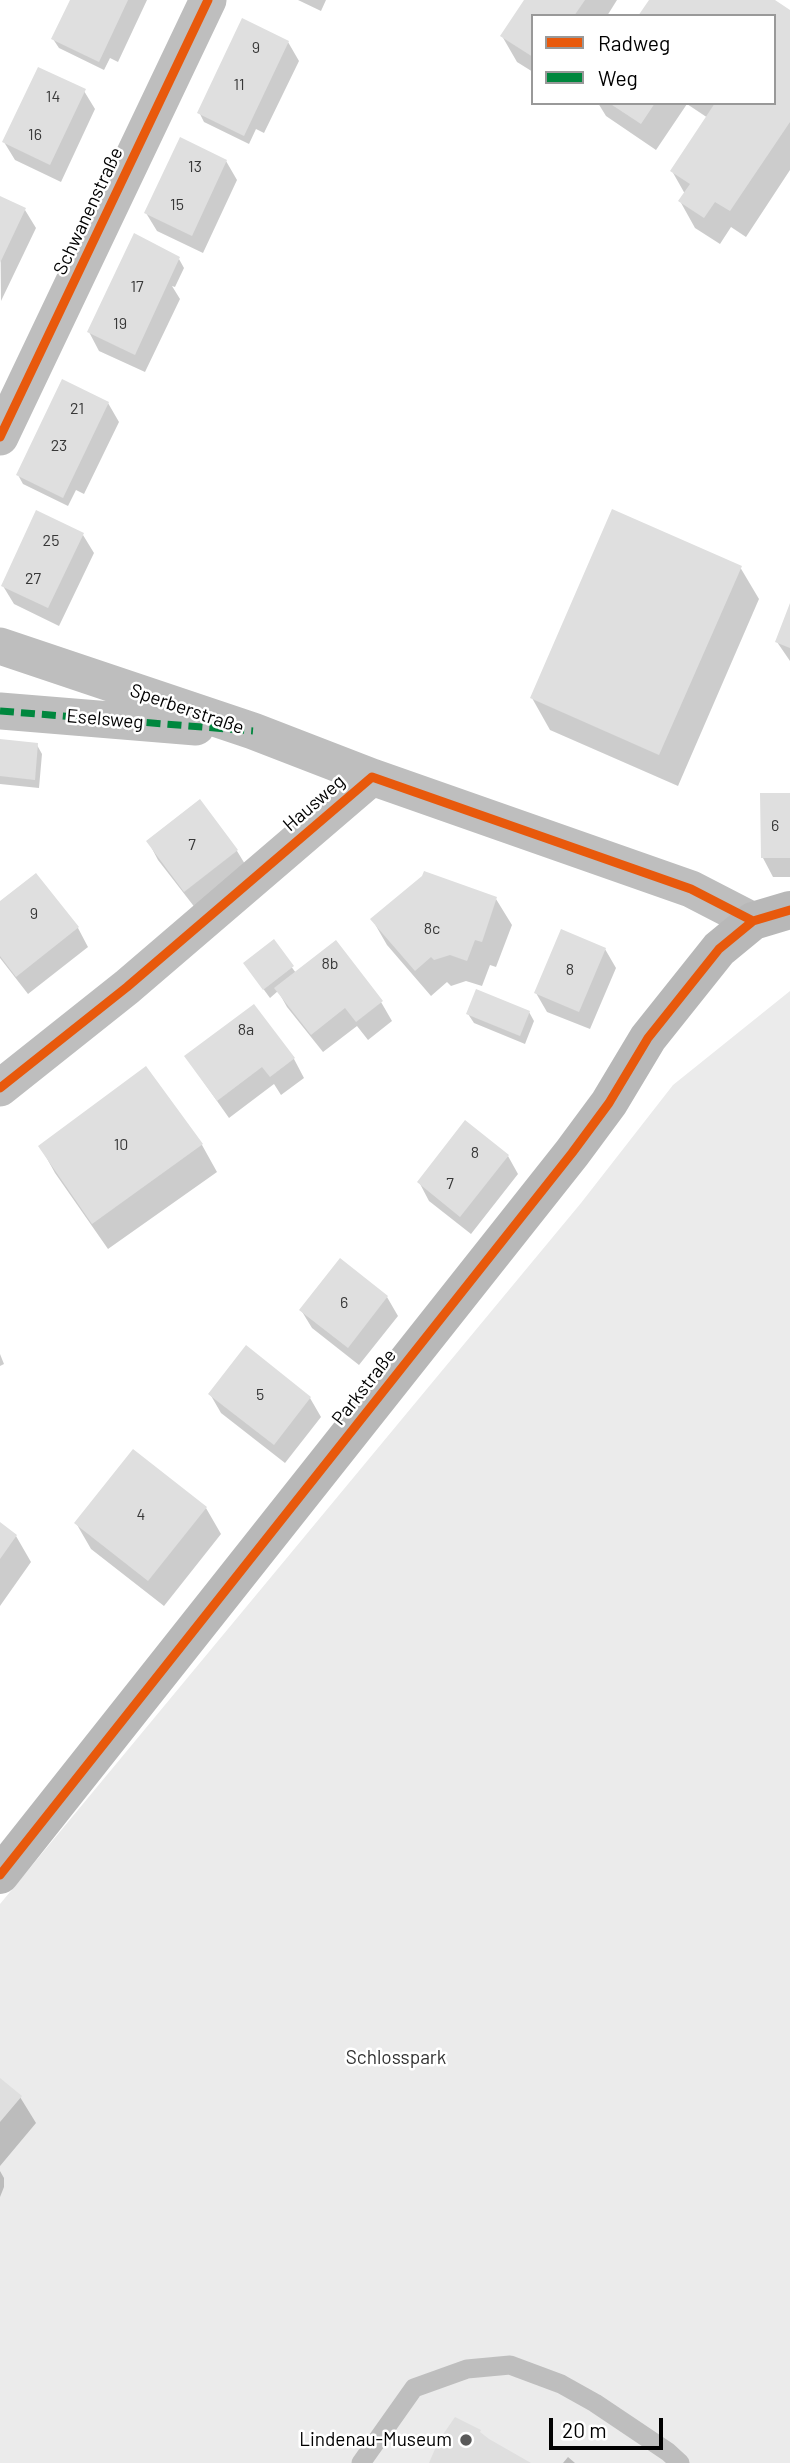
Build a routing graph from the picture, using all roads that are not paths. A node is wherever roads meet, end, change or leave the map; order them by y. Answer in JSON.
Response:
{"nodes":[{"id":1,"x":208,"y":0,"type":"edge"},
{"id":2,"x":0,"y":437,"type":"edge"},
{"id":3,"x":0,"y":646,"type":"edge"},
{"id":4,"x":0,"y":711,"type":"edge"},
{"id":5,"x":253,"y":731,"type":"junction"},
{"id":6,"x":372,"y":777,"type":"junction"},
{"id":7,"x":790,"y":910,"type":"edge"},
{"id":8,"x":753,"y":921,"type":"junction"},
{"id":9,"x":0,"y":1088,"type":"edge"},
{"id":10,"x":0,"y":1875,"type":"edge"},
{"id":11,"x":361,"y":2463,"type":"edge"},
{"id":12,"x":680,"y":2463,"type":"edge"}],
"edges":[{"from":1,"to":2,"type":"street","name":"Schwanenstraße"},
{"from":3,"to":5,"type":"street","name":"Sperberstraße"},
{"from":4,"to":5,"type":"street","name":"Eselsweg"},
{"from":5,"to":6,"type":"street","name":"Sperberstraße"},
{"from":6,"to":8,"type":"street","name":"Hausweg"},
{"from":6,"to":9,"type":"street","name":"Hausweg"},
{"from":7,"to":8,"type":"street"},
{"from":8,"to":10,"type":"street","name":"Parkstraße"},
{"from":11,"to":12,"type":"lane"}]}
